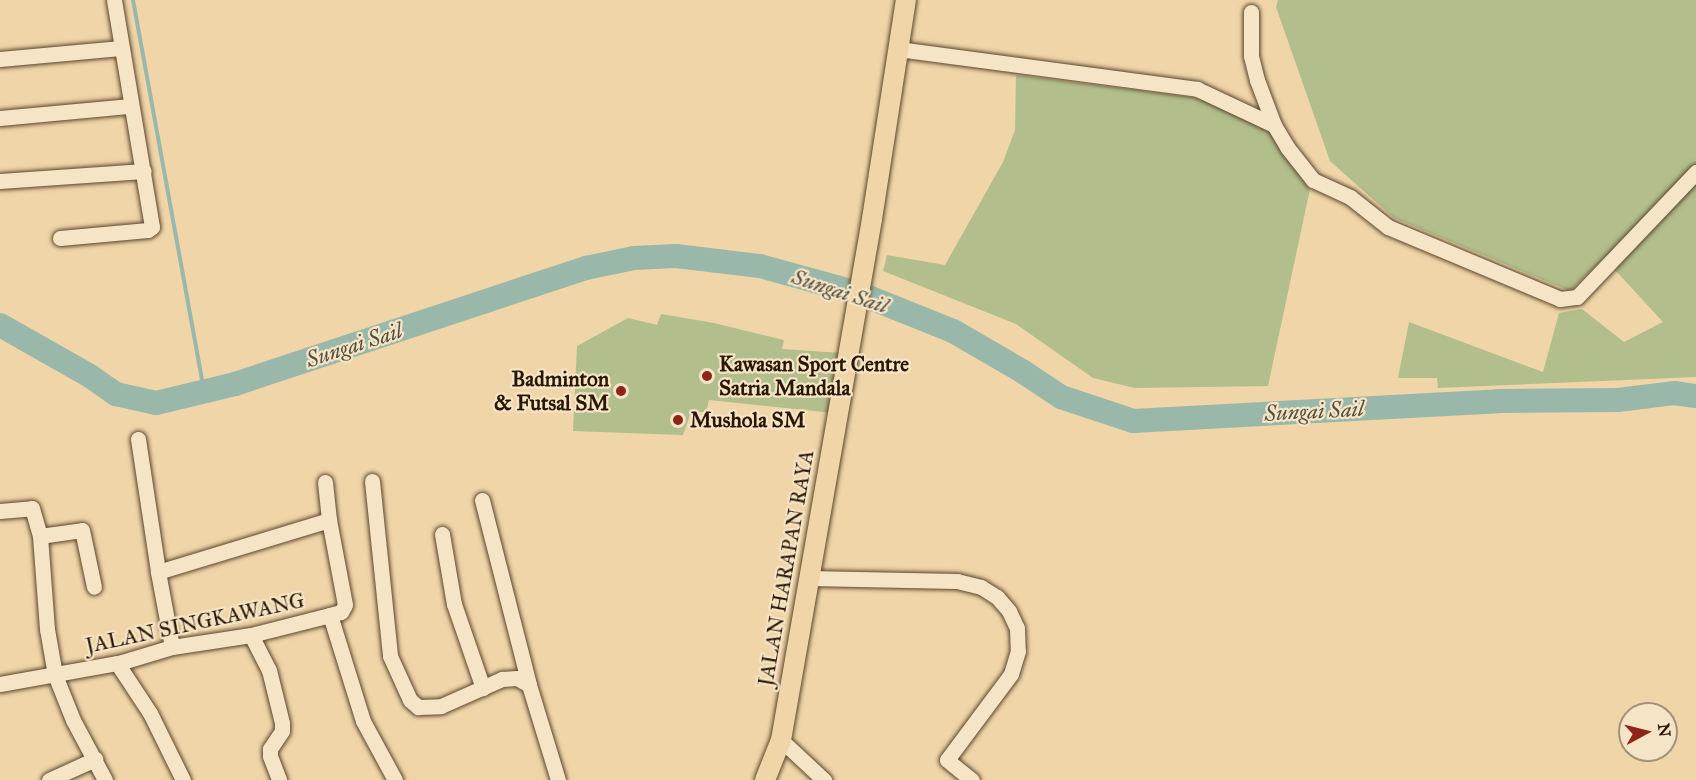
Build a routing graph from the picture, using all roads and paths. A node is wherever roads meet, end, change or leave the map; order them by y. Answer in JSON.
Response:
{"nodes":[{"id":1,"x":114,"y":0,"type":"edge"},
{"id":2,"x":906,"y":0,"type":"edge"},
{"id":3,"x":1251,"y":12,"type":"dead end"},
{"id":4,"x":120,"y":48,"type":"junction"},
{"id":5,"x":898,"y":49,"type":"junction"},
{"id":6,"x":0,"y":59,"type":"edge"},
{"id":7,"x":130,"y":106,"type":"junction"},
{"id":8,"x":0,"y":118,"type":"edge"},
{"id":9,"x":1274,"y":125,"type":"junction"},
{"id":10,"x":144,"y":171,"type":"junction"},
{"id":11,"x":1696,"y":172,"type":"edge"},
{"id":12,"x":0,"y":181,"type":"edge"},
{"id":13,"x":60,"y":238,"type":"dead end"},
{"id":14,"x":138,"y":439,"type":"dead end"},
{"id":15,"x":372,"y":481,"type":"dead end"},
{"id":16,"x":325,"y":482,"type":"dead end"},
{"id":17,"x":482,"y":500,"type":"dead end"},
{"id":18,"x":0,"y":511,"type":"edge"},
{"id":19,"x":329,"y":520,"type":"junction"},
{"id":20,"x":442,"y":534,"type":"dead end"},
{"id":21,"x":40,"y":536,"type":"junction"},
{"id":22,"x":158,"y":572,"type":"junction"},
{"id":23,"x":808,"y":578,"type":"junction"},
{"id":24,"x":94,"y":587,"type":"dead end"},
{"id":25,"x":330,"y":615,"type":"junction"},
{"id":26,"x":251,"y":635,"type":"junction"},
{"id":27,"x":172,"y":647,"type":"junction"},
{"id":28,"x":117,"y":663,"type":"junction"},
{"id":29,"x":55,"y":675,"type":"junction"},
{"id":30,"x":0,"y":684,"type":"edge"},
{"id":31,"x":529,"y":685,"type":"junction"},
{"id":32,"x":483,"y":688,"type":"junction"},
{"id":33,"x":781,"y":740,"type":"junction"},
{"id":34,"x":95,"y":759,"type":"junction"},
{"id":35,"x":49,"y":780,"type":"edge"},
{"id":36,"x":105,"y":780,"type":"edge"},
{"id":37,"x":183,"y":780,"type":"edge"},
{"id":38,"x":279,"y":780,"type":"edge"},
{"id":39,"x":395,"y":780,"type":"edge"},
{"id":40,"x":558,"y":780,"type":"edge"},
{"id":41,"x":765,"y":780,"type":"edge"},
{"id":42,"x":824,"y":780,"type":"edge"},
{"id":43,"x":972,"y":780,"type":"edge"}],
"edges":[{"from":1,"to":4,"type":"street"},
{"from":2,"to":5,"type":"main road"},
{"from":3,"to":9,"type":"street"},
{"from":4,"to":6,"type":"street"},
{"from":4,"to":7,"type":"street"},
{"from":5,"to":9,"type":"street"},
{"from":5,"to":23,"type":"main road","name":"JALAN HARAPAN RAYA"},
{"from":7,"to":8,"type":"street"},
{"from":7,"to":10,"type":"street"},
{"from":9,"to":11,"type":"street"},
{"from":10,"to":12,"type":"street"},
{"from":10,"to":13,"type":"street"},
{"from":14,"to":22,"type":"street"},
{"from":15,"to":32,"type":"street"},
{"from":16,"to":19,"type":"street"},
{"from":17,"to":31,"type":"street"},
{"from":18,"to":21,"type":"street"},
{"from":19,"to":22,"type":"street"},
{"from":19,"to":25,"type":"street"},
{"from":20,"to":32,"type":"street"},
{"from":21,"to":24,"type":"street"},
{"from":21,"to":29,"type":"street"},
{"from":22,"to":27,"type":"street"},
{"from":23,"to":33,"type":"main road","name":"JALAN HARAPAN RAYA"},
{"from":23,"to":43,"type":"street"},
{"from":25,"to":26,"type":"street","name":"JALAN SINGKAWANG"},
{"from":25,"to":39,"type":"street","name":"JALAN SINGKAWANG"},
{"from":26,"to":27,"type":"street","name":"JALAN SINGKAWANG"},
{"from":26,"to":38,"type":"street"},
{"from":27,"to":28,"type":"street","name":"JALAN SINGKAWANG"},
{"from":28,"to":29,"type":"street","name":"JALAN SINGKAWANG"},
{"from":28,"to":37,"type":"street"},
{"from":29,"to":30,"type":"street","name":"JALAN SINGKAWANG"},
{"from":29,"to":34,"type":"street"},
{"from":31,"to":32,"type":"street"},
{"from":31,"to":40,"type":"street"},
{"from":33,"to":41,"type":"main road","name":"JALAN HARAPAN RAYA"},
{"from":33,"to":42,"type":"street"},
{"from":34,"to":35,"type":"street"},
{"from":34,"to":36,"type":"street"}]}
